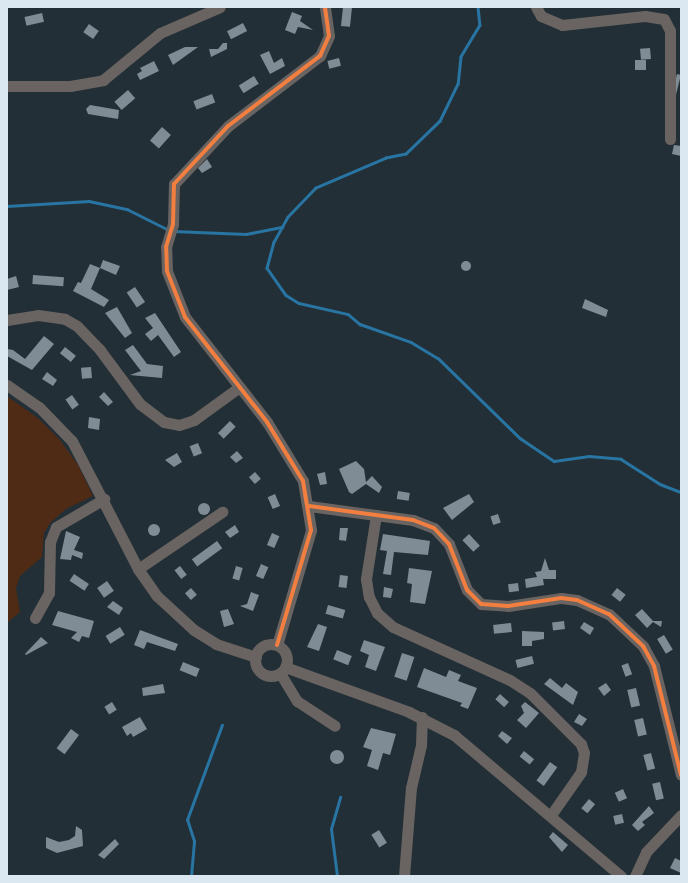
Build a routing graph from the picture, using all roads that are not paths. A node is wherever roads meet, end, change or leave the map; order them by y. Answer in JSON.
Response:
{"nodes":[{"id":1,"x":220,"y":7,"type":"edge"},
{"id":2,"x":325,"y":7,"type":"edge"},
{"id":3,"x":536,"y":7,"type":"edge"},
{"id":4,"x":7,"y":86,"type":"edge"},
{"id":5,"x":670,"y":139,"type":"dead end"},
{"id":6,"x":7,"y":320,"type":"edge"},
{"id":7,"x":7,"y":385,"type":"edge"},
{"id":8,"x":238,"y":388,"type":"junction"},
{"id":9,"x":104,"y":499,"type":"junction"},
{"id":10,"x":309,"y":506,"type":"junction"},
{"id":11,"x":222,"y":512,"type":"dead end"},
{"id":12,"x":376,"y":515,"type":"junction"},
{"id":13,"x":138,"y":569,"type":"junction"},
{"id":14,"x":35,"y":618,"type":"dead end"},
{"id":15,"x":277,"y":645,"type":"junction"},
{"id":16,"x":256,"y":657,"type":"junction"},
{"id":17,"x":283,"y":670,"type":"junction"},
{"id":18,"x":422,"y":717,"type":"junction"},
{"id":19,"x":335,"y":726,"type":"dead end"},
{"id":20,"x":677,"y":742,"type":"edge"},
{"id":21,"x":681,"y":775,"type":"edge"},
{"id":22,"x":551,"y":815,"type":"junction"},
{"id":23,"x":681,"y":815,"type":"edge"},
{"id":24,"x":404,"y":876,"type":"edge"},
{"id":25,"x":621,"y":876,"type":"edge"},
{"id":26,"x":635,"y":876,"type":"edge"}],
"edges":[{"from":1,"to":4,"type":"street"},
{"from":2,"to":8,"type":"street"},
{"from":3,"to":5,"type":"street"},
{"from":6,"to":8,"type":"street"},
{"from":7,"to":9,"type":"street"},
{"from":8,"to":10,"type":"street"},
{"from":9,"to":13,"type":"street"},
{"from":9,"to":14,"type":"street"},
{"from":10,"to":12,"type":"street"},
{"from":10,"to":15,"type":"street"},
{"from":11,"to":13,"type":"street"},
{"from":12,"to":20,"type":"street"},
{"from":12,"to":22,"type":"street"},
{"from":13,"to":16,"type":"street"},
{"from":15,"to":16,"type":"street"},
{"from":15,"to":17,"type":"street"},
{"from":16,"to":17,"type":"street"},
{"from":17,"to":18,"type":"street"},
{"from":17,"to":19,"type":"street"},
{"from":18,"to":22,"type":"street"},
{"from":18,"to":24,"type":"street"},
{"from":20,"to":21,"type":"street"},
{"from":22,"to":25,"type":"street"},
{"from":23,"to":26,"type":"street"}]}
